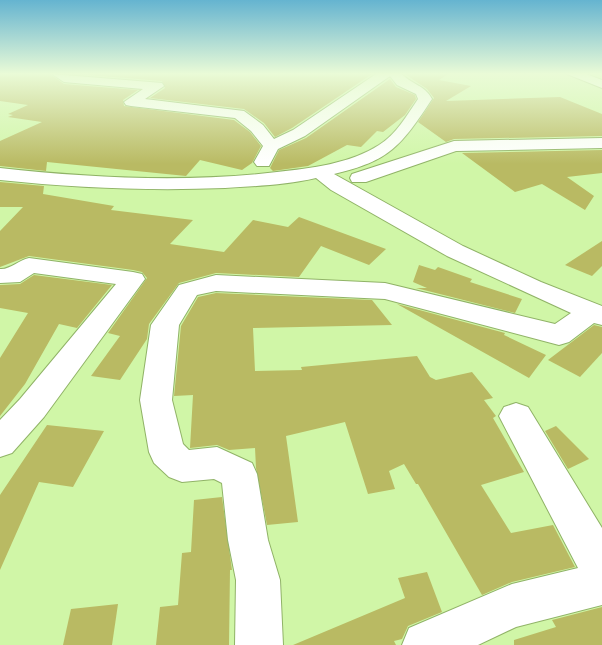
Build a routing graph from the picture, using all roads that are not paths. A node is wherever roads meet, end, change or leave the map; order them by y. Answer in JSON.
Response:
{"nodes":[{"id":1,"x":150,"y":104,"type":"edge"},
{"id":2,"x":341,"y":104,"type":"edge"},
{"id":3,"x":421,"y":104,"type":"edge"},
{"id":4,"x":602,"y":142,"type":"edge"},
{"id":5,"x":271,"y":146,"type":"junction"},
{"id":6,"x":0,"y":174,"type":"edge"},
{"id":7,"x":329,"y":179,"type":"junction"},
{"id":8,"x":238,"y":181,"type":"junction"},
{"id":9,"x":0,"y":276,"type":"edge"},
{"id":10,"x":597,"y":313,"type":"edge"},
{"id":11,"x":516,"y":416,"type":"dead end"},
{"id":12,"x":0,"y":443,"type":"edge"},
{"id":13,"x":260,"y":645,"type":"edge"},
{"id":14,"x":426,"y":645,"type":"edge"}],
"edges":[{"from":1,"to":5,"type":"street"},
{"from":2,"to":5,"type":"street"},
{"from":3,"to":7,"type":"street"},
{"from":4,"to":7,"type":"street"},
{"from":5,"to":8,"type":"street"},
{"from":6,"to":8,"type":"street"},
{"from":7,"to":8,"type":"street"},
{"from":7,"to":10,"type":"street"},
{"from":9,"to":12,"type":"street"},
{"from":10,"to":13,"type":"street"},
{"from":11,"to":14,"type":"street"}]}
